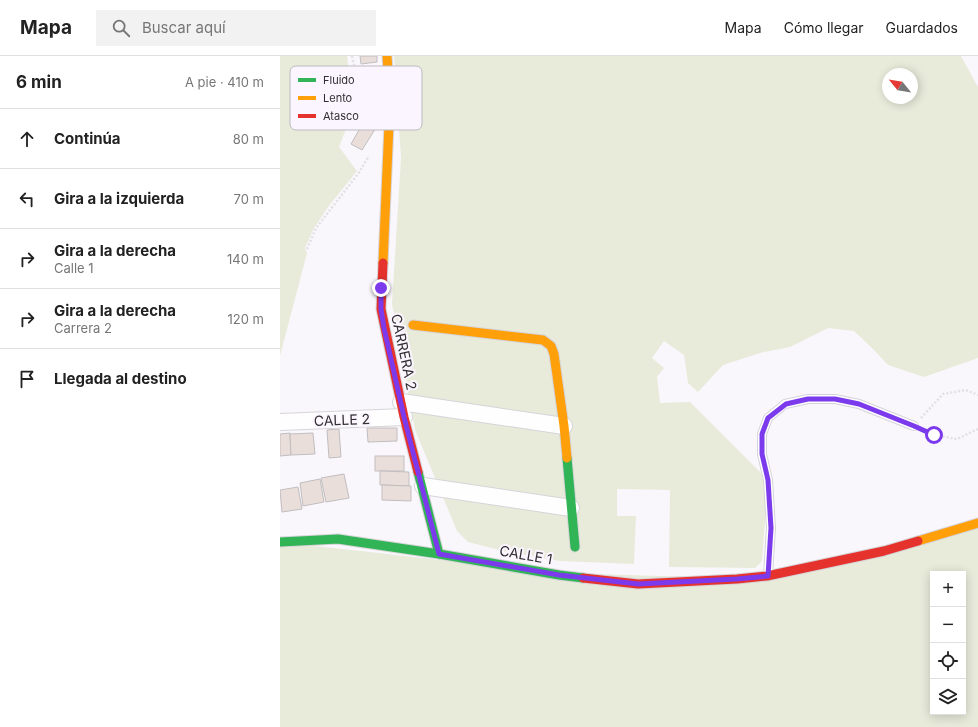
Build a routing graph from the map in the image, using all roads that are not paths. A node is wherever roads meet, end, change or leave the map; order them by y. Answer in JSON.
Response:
{"nodes":[{"id":1,"x":387,"y":56,"type":"edge"},
{"id":2,"x":388,"y":66,"type":"edge"},
{"id":3,"x":387,"y":130,"type":"edge"},
{"id":4,"x":413,"y":325,"type":"dead end"},
{"id":5,"x":403,"y":410,"type":"junction"},
{"id":6,"x":280,"y":422,"type":"edge"},
{"id":7,"x":564,"y":426,"type":"junction"},
{"id":8,"x":914,"y":426,"type":"road end"},
{"id":9,"x":423,"y":486,"type":"junction"},
{"id":10,"x":571,"y":508,"type":"junction"},
{"id":11,"x":978,"y":523,"type":"edge"},
{"id":12,"x":280,"y":542,"type":"edge"},
{"id":13,"x":574,"y":547,"type":"dead end"},
{"id":14,"x":439,"y":554,"type":"junction"},
{"id":15,"x":768,"y":576,"type":"junction"}],
"edges":[{"from":1,"to":2,"type":"street","name":"CARRERA 2"},
{"from":3,"to":5,"type":"street","name":"CARRERA 2"},
{"from":4,"to":7,"type":"street"},
{"from":5,"to":6,"type":"street","name":"CALLE 2"},
{"from":5,"to":7,"type":"street","name":"CALLE 2"},
{"from":5,"to":9,"type":"street","name":"CARRERA 2"},
{"from":7,"to":10,"type":"street"},
{"from":8,"to":15,"type":"lane"},
{"from":9,"to":10,"type":"street"},
{"from":9,"to":14,"type":"street","name":"CARRERA 2"},
{"from":10,"to":13,"type":"street"},
{"from":11,"to":15,"type":"street","name":"CALLE 1"},
{"from":12,"to":14,"type":"street","name":"CALLE 1"},
{"from":14,"to":15,"type":"street","name":"CALLE 1"}]}
